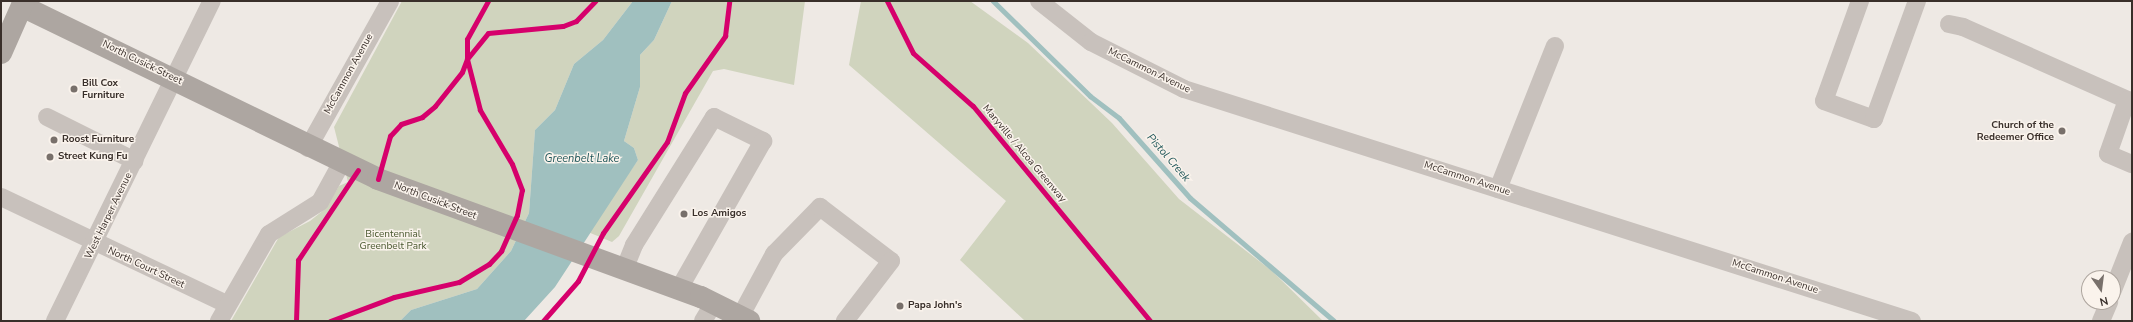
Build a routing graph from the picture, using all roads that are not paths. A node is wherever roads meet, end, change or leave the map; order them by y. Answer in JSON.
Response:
{"nodes":[{"id":1,"x":212,"y":1,"type":"edge"},
{"id":2,"x":390,"y":1,"type":"edge"},
{"id":3,"x":1039,"y":1,"type":"edge"},
{"id":4,"x":1860,"y":1,"type":"edge"},
{"id":5,"x":1917,"y":1,"type":"edge"},
{"id":6,"x":19,"y":3,"type":"edge"},
{"id":7,"x":1949,"y":24,"type":"dead end"},
{"id":8,"x":1555,"y":46,"type":"dead end"},
{"id":9,"x":1,"y":53,"type":"edge"},
{"id":10,"x":174,"y":79,"type":"junction"},
{"id":11,"x":2130,"y":101,"type":"edge"},
{"id":12,"x":48,"y":117,"type":"dead end"},
{"id":13,"x":308,"y":148,"type":"junction"},
{"id":14,"x":135,"y":161,"type":"junction"},
{"id":15,"x":342,"y":162,"type":"junction"},
{"id":16,"x":2132,"y":164,"type":"edge"},
{"id":17,"x":1498,"y":189,"type":"junction"},
{"id":18,"x":1,"y":197,"type":"edge"},
{"id":19,"x":95,"y":245,"type":"junction"},
{"id":20,"x":2131,"y":245,"type":"edge"},
{"id":21,"x":615,"y":267,"type":"junction"},
{"id":22,"x":2121,"y":270,"type":"edge"},
{"id":23,"x":679,"y":289,"type":"junction"},
{"id":24,"x":714,"y":302,"type":"junction"},
{"id":25,"x":228,"y":305,"type":"junction"},
{"id":26,"x":2105,"y":310,"type":"edge"},
{"id":27,"x":745,"y":319,"type":"edge"},
{"id":28,"x":55,"y":321,"type":"edge"},
{"id":29,"x":219,"y":321,"type":"edge"},
{"id":30,"x":703,"y":321,"type":"edge"},
{"id":31,"x":845,"y":321,"type":"edge"},
{"id":32,"x":1912,"y":321,"type":"edge"},
{"id":33,"x":2101,"y":321,"type":"edge"}],
"edges":[{"from":1,"to":10,"type":"street","name":"West Harper Avenue"},
{"from":2,"to":13,"type":"street","name":"McCammon Avenue"},
{"from":3,"to":17,"type":"street","name":"McCammon Avenue"},
{"from":4,"to":5,"type":"street"},
{"from":6,"to":9,"type":"main road"},
{"from":6,"to":10,"type":"main road","name":"North Cusick Street"},
{"from":7,"to":11,"type":"street"},
{"from":8,"to":17,"type":"street"},
{"from":10,"to":13,"type":"main road","name":"North Cusick Street"},
{"from":10,"to":14,"type":"street","name":"West Harper Avenue"},
{"from":11,"to":16,"type":"street"},
{"from":12,"to":14,"type":"street"},
{"from":13,"to":15,"type":"main road","name":"North Cusick Street"},
{"from":14,"to":19,"type":"street","name":"West Harper Avenue"},
{"from":15,"to":21,"type":"main road","name":"North Cusick Street"},
{"from":15,"to":25,"type":"street"},
{"from":17,"to":32,"type":"street","name":"McCammon Avenue"},
{"from":18,"to":19,"type":"street","name":"North Court Street"},
{"from":19,"to":25,"type":"street","name":"North Court Street"},
{"from":19,"to":28,"type":"street","name":"West Harper Avenue"},
{"from":20,"to":22,"type":"street"},
{"from":21,"to":23,"type":"main road","name":"North Cusick Street"},
{"from":21,"to":23,"type":"street"},
{"from":23,"to":24,"type":"main road","name":"North Cusick Street"},
{"from":24,"to":27,"type":"main road","name":"North Cusick Street"},
{"from":24,"to":30,"type":"street"},
{"from":25,"to":29,"type":"street"},
{"from":26,"to":33,"type":"street"},
{"from":27,"to":31,"type":"street"}]}
